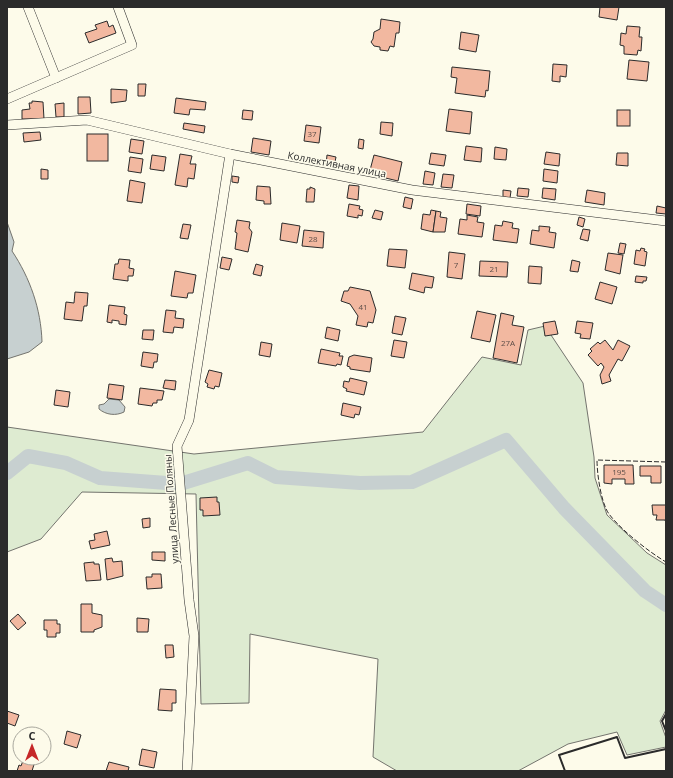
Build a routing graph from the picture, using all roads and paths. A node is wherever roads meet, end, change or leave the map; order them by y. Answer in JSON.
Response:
{"nodes":[{"id":1,"x":28,"y":7,"type":"edge"},
{"id":2,"x":118,"y":7,"type":"edge"},
{"id":3,"x":56,"y":78,"type":"junction"},
{"id":4,"x":7,"y":99,"type":"edge"},
{"id":5,"x":7,"y":125,"type":"edge"},
{"id":6,"x":230,"y":154,"type":"junction"},
{"id":7,"x":666,"y":221,"type":"edge"},
{"id":8,"x":187,"y":771,"type":"edge"}],
"edges":[{"from":1,"to":3,"type":"street"},
{"from":2,"to":3,"type":"street"},
{"from":3,"to":4,"type":"street"},
{"from":5,"to":6,"type":"street","name":"Коллективная улица"},
{"from":6,"to":7,"type":"street","name":"Коллективная улица"},
{"from":6,"to":8,"type":"street","name":"улица Лесные Поляны"}]}
